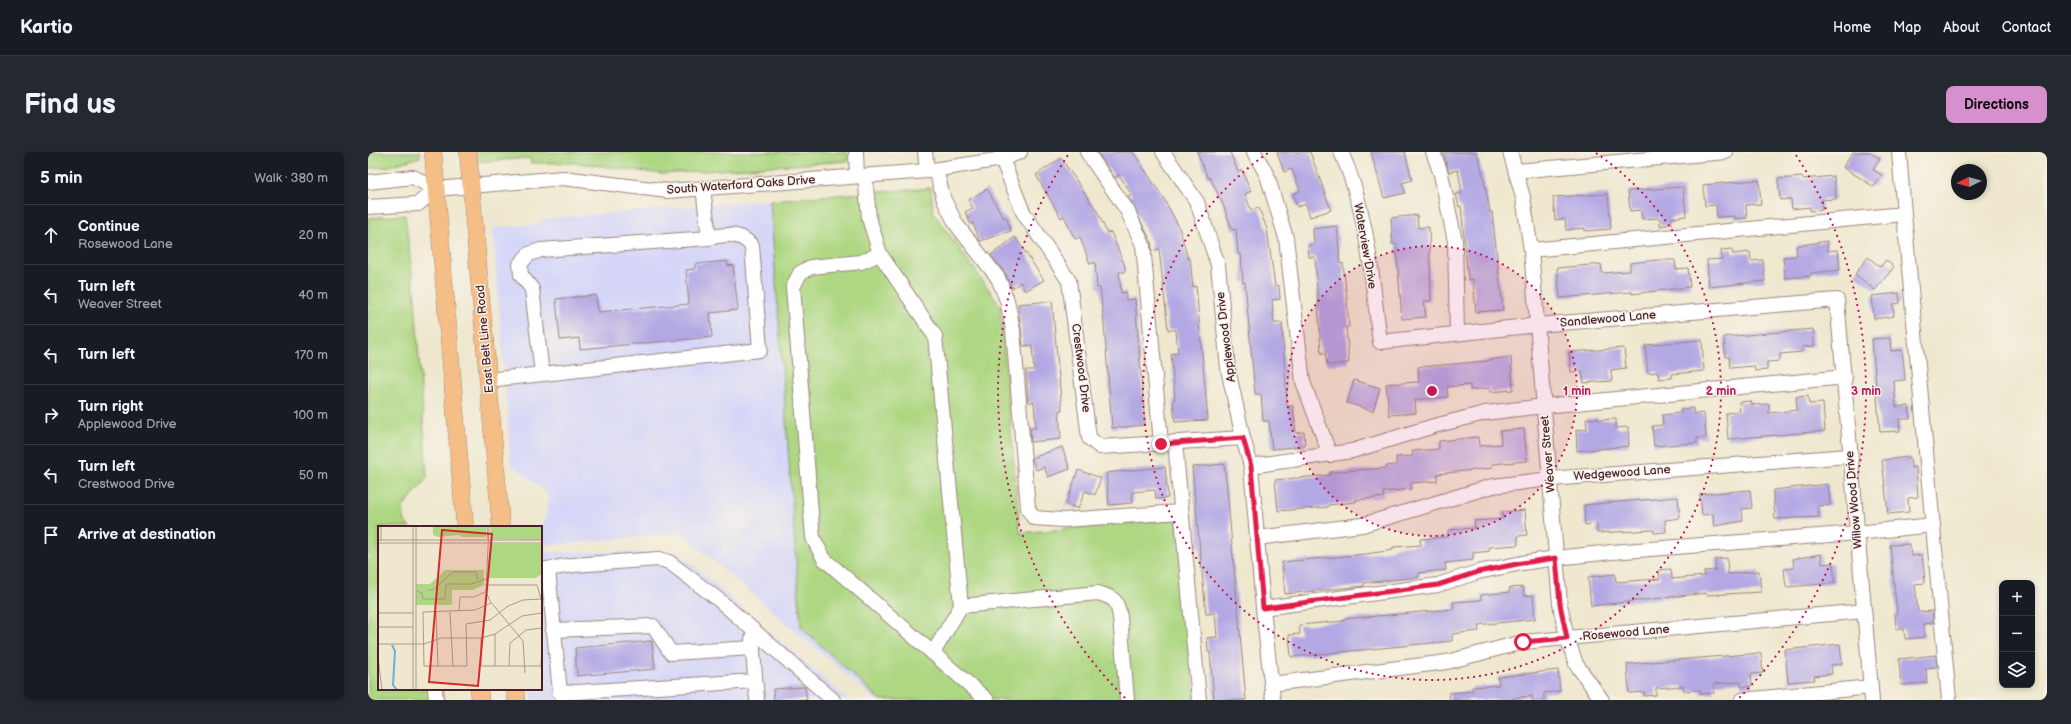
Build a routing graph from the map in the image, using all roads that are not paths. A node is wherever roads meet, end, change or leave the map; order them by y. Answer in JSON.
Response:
{"nodes":[{"id":1,"x":433,"y":152,"type":"edge"},
{"id":2,"x":468,"y":152,"type":"edge"},
{"id":3,"x":856,"y":152,"type":"edge"},
{"id":4,"x":925,"y":152,"type":"edge"},
{"id":5,"x":1020,"y":152,"type":"edge"},
{"id":6,"x":1087,"y":152,"type":"edge"},
{"id":7,"x":1163,"y":152,"type":"edge"},
{"id":8,"x":1254,"y":152,"type":"edge"},
{"id":9,"x":1341,"y":152,"type":"edge"},
{"id":10,"x":1433,"y":152,"type":"edge"},
{"id":11,"x":1510,"y":152,"type":"edge"},
{"id":12,"x":1726,"y":152,"type":"edge"},
{"id":13,"x":1899,"y":152,"type":"edge"},
{"id":14,"x":1002,"y":156,"type":"edge"},
{"id":15,"x":931,"y":171,"type":"junction"},
{"id":16,"x":1516,"y":171,"type":"junction"},
{"id":17,"x":861,"y":176,"type":"junction"},
{"id":18,"x":368,"y":182,"type":"edge"},
{"id":19,"x":472,"y":188,"type":"junction"},
{"id":20,"x":703,"y":188,"type":"junction"},
{"id":21,"x":436,"y":189,"type":"junction"},
{"id":22,"x":368,"y":207,"type":"edge"},
{"id":23,"x":1904,"y":214,"type":"junction"},
{"id":24,"x":709,"y":238,"type":"junction"},
{"id":25,"x":1531,"y":250,"type":"junction"},
{"id":26,"x":880,"y":254,"type":"junction"},
{"id":27,"x":1837,"y":300,"type":"joint"},
{"id":28,"x":1537,"y":325,"type":"junction"},
{"id":29,"x":1457,"y":333,"type":"junction"},
{"id":30,"x":1380,"y":342,"type":"joint"},
{"id":31,"x":542,"y":374,"type":"junction"},
{"id":32,"x":1845,"y":377,"type":"junction"},
{"id":33,"x":488,"y":380,"type":"junction"},
{"id":34,"x":1544,"y":406,"type":"junction"},
{"id":35,"x":1243,"y":438,"type":"junction"},
{"id":36,"x":1175,"y":442,"type":"junction"},
{"id":37,"x":1161,"y":444,"type":"junction"},
{"id":38,"x":1330,"y":455,"type":"junction"},
{"id":39,"x":1849,"y":456,"type":"junction"},
{"id":40,"x":1251,"y":466,"type":"junction"},
{"id":41,"x":1550,"y":479,"type":"junction"},
{"id":42,"x":1181,"y":512,"type":"junction"},
{"id":43,"x":1933,"y":525,"type":"junction"},
{"id":44,"x":465,"y":526,"type":"edge"},
{"id":45,"x":501,"y":526,"type":"edge"},
{"id":46,"x":1857,"y":533,"type":"junction"},
{"id":47,"x":1257,"y":538,"type":"junction"},
{"id":48,"x":1556,"y":558,"type":"junction"},
{"id":49,"x":544,"y":569,"type":"edge"},
{"id":50,"x":961,"y":606,"type":"junction"},
{"id":51,"x":1263,"y":608,"type":"junction"},
{"id":52,"x":1864,"y":611,"type":"junction"},
{"id":53,"x":751,"y":628,"type":"junction"},
{"id":54,"x":553,"y":630,"type":"junction"},
{"id":55,"x":1567,"y":638,"type":"junction"},
{"id":56,"x":753,"y":648,"type":"junction"},
{"id":57,"x":933,"y":653,"type":"junction"},
{"id":58,"x":755,"y":680,"type":"junction"},
{"id":59,"x":1272,"y":684,"type":"junction"},
{"id":60,"x":435,"y":690,"type":"edge"},
{"id":61,"x":479,"y":690,"type":"edge"},
{"id":62,"x":515,"y":690,"type":"edge"},
{"id":63,"x":618,"y":694,"type":"edge"},
{"id":64,"x":636,"y":694,"type":"edge"},
{"id":65,"x":1871,"y":694,"type":"edge"},
{"id":66,"x":598,"y":695,"type":"edge"},
{"id":67,"x":578,"y":696,"type":"edge"},
{"id":68,"x":560,"y":697,"type":"edge"},
{"id":69,"x":436,"y":700,"type":"edge"},
{"id":70,"x":480,"y":700,"type":"edge"},
{"id":71,"x":516,"y":700,"type":"edge"},
{"id":72,"x":757,"y":700,"type":"edge"},
{"id":73,"x":834,"y":700,"type":"edge"},
{"id":74,"x":987,"y":700,"type":"edge"},
{"id":75,"x":1127,"y":700,"type":"edge"},
{"id":76,"x":1199,"y":700,"type":"edge"},
{"id":77,"x":1273,"y":700,"type":"edge"},
{"id":78,"x":1602,"y":700,"type":"edge"},
{"id":79,"x":1742,"y":700,"type":"edge"},
{"id":80,"x":1949,"y":700,"type":"edge"}],
"edges":[{"from":1,"to":21,"type":"main road"},
{"from":2,"to":19,"type":"main road","name":"East Belt Line Road"},
{"from":3,"to":17,"type":"street"},
{"from":4,"to":15,"type":"street"},
{"from":5,"to":14,"type":"street","name":"South Waterford Oaks Drive"},
{"from":6,"to":37,"type":"street"},
{"from":7,"to":35,"type":"street","name":"Applewood Drive"},
{"from":8,"to":38,"type":"street"},
{"from":9,"to":30,"type":"street","name":"Waterview Drive"},
{"from":10,"to":29,"type":"street"},
{"from":11,"to":16,"type":"street","name":"Weaver Street"},
{"from":12,"to":16,"type":"street"},
{"from":13,"to":23,"type":"street"},
{"from":14,"to":15,"type":"street","name":"South Waterford Oaks Drive"},
{"from":14,"to":37,"type":"street","name":"Crestwood Drive"},
{"from":15,"to":17,"type":"street","name":"South Waterford Oaks Drive"},
{"from":15,"to":42,"type":"street"},
{"from":16,"to":25,"type":"street","name":"Weaver Street"},
{"from":17,"to":20,"type":"street","name":"South Waterford Oaks Drive"},
{"from":17,"to":26,"type":"street"},
{"from":18,"to":21,"type":"street"},
{"from":19,"to":20,"type":"street","name":"South Waterford Oaks Drive"},
{"from":19,"to":21,"type":"street","name":"South Waterford Oaks Drive"},
{"from":19,"to":33,"type":"main road","name":"East Belt Line Road"},
{"from":20,"to":24,"type":"street"},
{"from":21,"to":22,"type":"street"},
{"from":21,"to":44,"type":"main road"},
{"from":23,"to":25,"type":"street"},
{"from":23,"to":43,"type":"street"},
{"from":24,"to":31,"type":"street"},
{"from":24,"to":31,"type":"street"},
{"from":25,"to":28,"type":"street","name":"Weaver Street"},
{"from":26,"to":50,"type":"street"},
{"from":26,"to":57,"type":"street"},
{"from":27,"to":28,"type":"street","name":"Sandlewood Lane"},
{"from":27,"to":32,"type":"street","name":"Willow Wood Drive"},
{"from":28,"to":29,"type":"street","name":"Sandlewood Lane"},
{"from":28,"to":34,"type":"street","name":"Weaver Street"},
{"from":29,"to":30,"type":"street","name":"Sandlewood Lane"},
{"from":31,"to":33,"type":"street"},
{"from":32,"to":34,"type":"street"},
{"from":32,"to":39,"type":"street","name":"Willow Wood Drive"},
{"from":33,"to":45,"type":"main road","name":"East Belt Line Road"},
{"from":34,"to":38,"type":"street"},
{"from":34,"to":41,"type":"street","name":"Weaver Street"},
{"from":35,"to":36,"type":"street","name":"Crestwood Drive"},
{"from":35,"to":40,"type":"street","name":"Applewood Drive"},
{"from":36,"to":37,"type":"street","name":"Crestwood Drive"},
{"from":36,"to":42,"type":"street"},
{"from":38,"to":40,"type":"street"},
{"from":39,"to":41,"type":"street","name":"Wedgewood Lane"},
{"from":39,"to":46,"type":"street","name":"Willow Wood Drive"},
{"from":40,"to":47,"type":"street","name":"Applewood Drive"},
{"from":41,"to":47,"type":"street","name":"Wedgewood Lane"},
{"from":41,"to":48,"type":"street","name":"Weaver Street"},
{"from":42,"to":76,"type":"street"},
{"from":43,"to":46,"type":"street"},
{"from":43,"to":80,"type":"street"},
{"from":46,"to":48,"type":"street"},
{"from":46,"to":52,"type":"street","name":"Willow Wood Drive"},
{"from":47,"to":51,"type":"street","name":"Applewood Drive"},
{"from":48,"to":51,"type":"street"},
{"from":48,"to":55,"type":"street","name":"Weaver Street"},
{"from":49,"to":53,"type":"street"},
{"from":49,"to":54,"type":"street"},
{"from":50,"to":57,"type":"street"},
{"from":50,"to":75,"type":"street"},
{"from":51,"to":59,"type":"street","name":"Applewood Drive"},
{"from":52,"to":55,"type":"street","name":"Rosewood Lane"},
{"from":52,"to":65,"type":"street","name":"Willow Wood Drive"},
{"from":53,"to":56,"type":"street"},
{"from":53,"to":73,"type":"street"},
{"from":54,"to":56,"type":"street"},
{"from":54,"to":68,"type":"street"},
{"from":55,"to":59,"type":"street","name":"Rosewood Lane"},
{"from":55,"to":78,"type":"street","name":"Weaver Street"},
{"from":56,"to":58,"type":"street"},
{"from":57,"to":74,"type":"street"},
{"from":58,"to":64,"type":"street"},
{"from":58,"to":72,"type":"street"},
{"from":59,"to":77,"type":"street","name":"Applewood Drive"},
{"from":60,"to":69,"type":"street"},
{"from":61,"to":70,"type":"main road"},
{"from":62,"to":71,"type":"main road"},
{"from":63,"to":64,"type":"street"},
{"from":63,"to":66,"type":"street"},
{"from":65,"to":79,"type":"street"},
{"from":66,"to":67,"type":"street"},
{"from":67,"to":68,"type":"street"}]}
